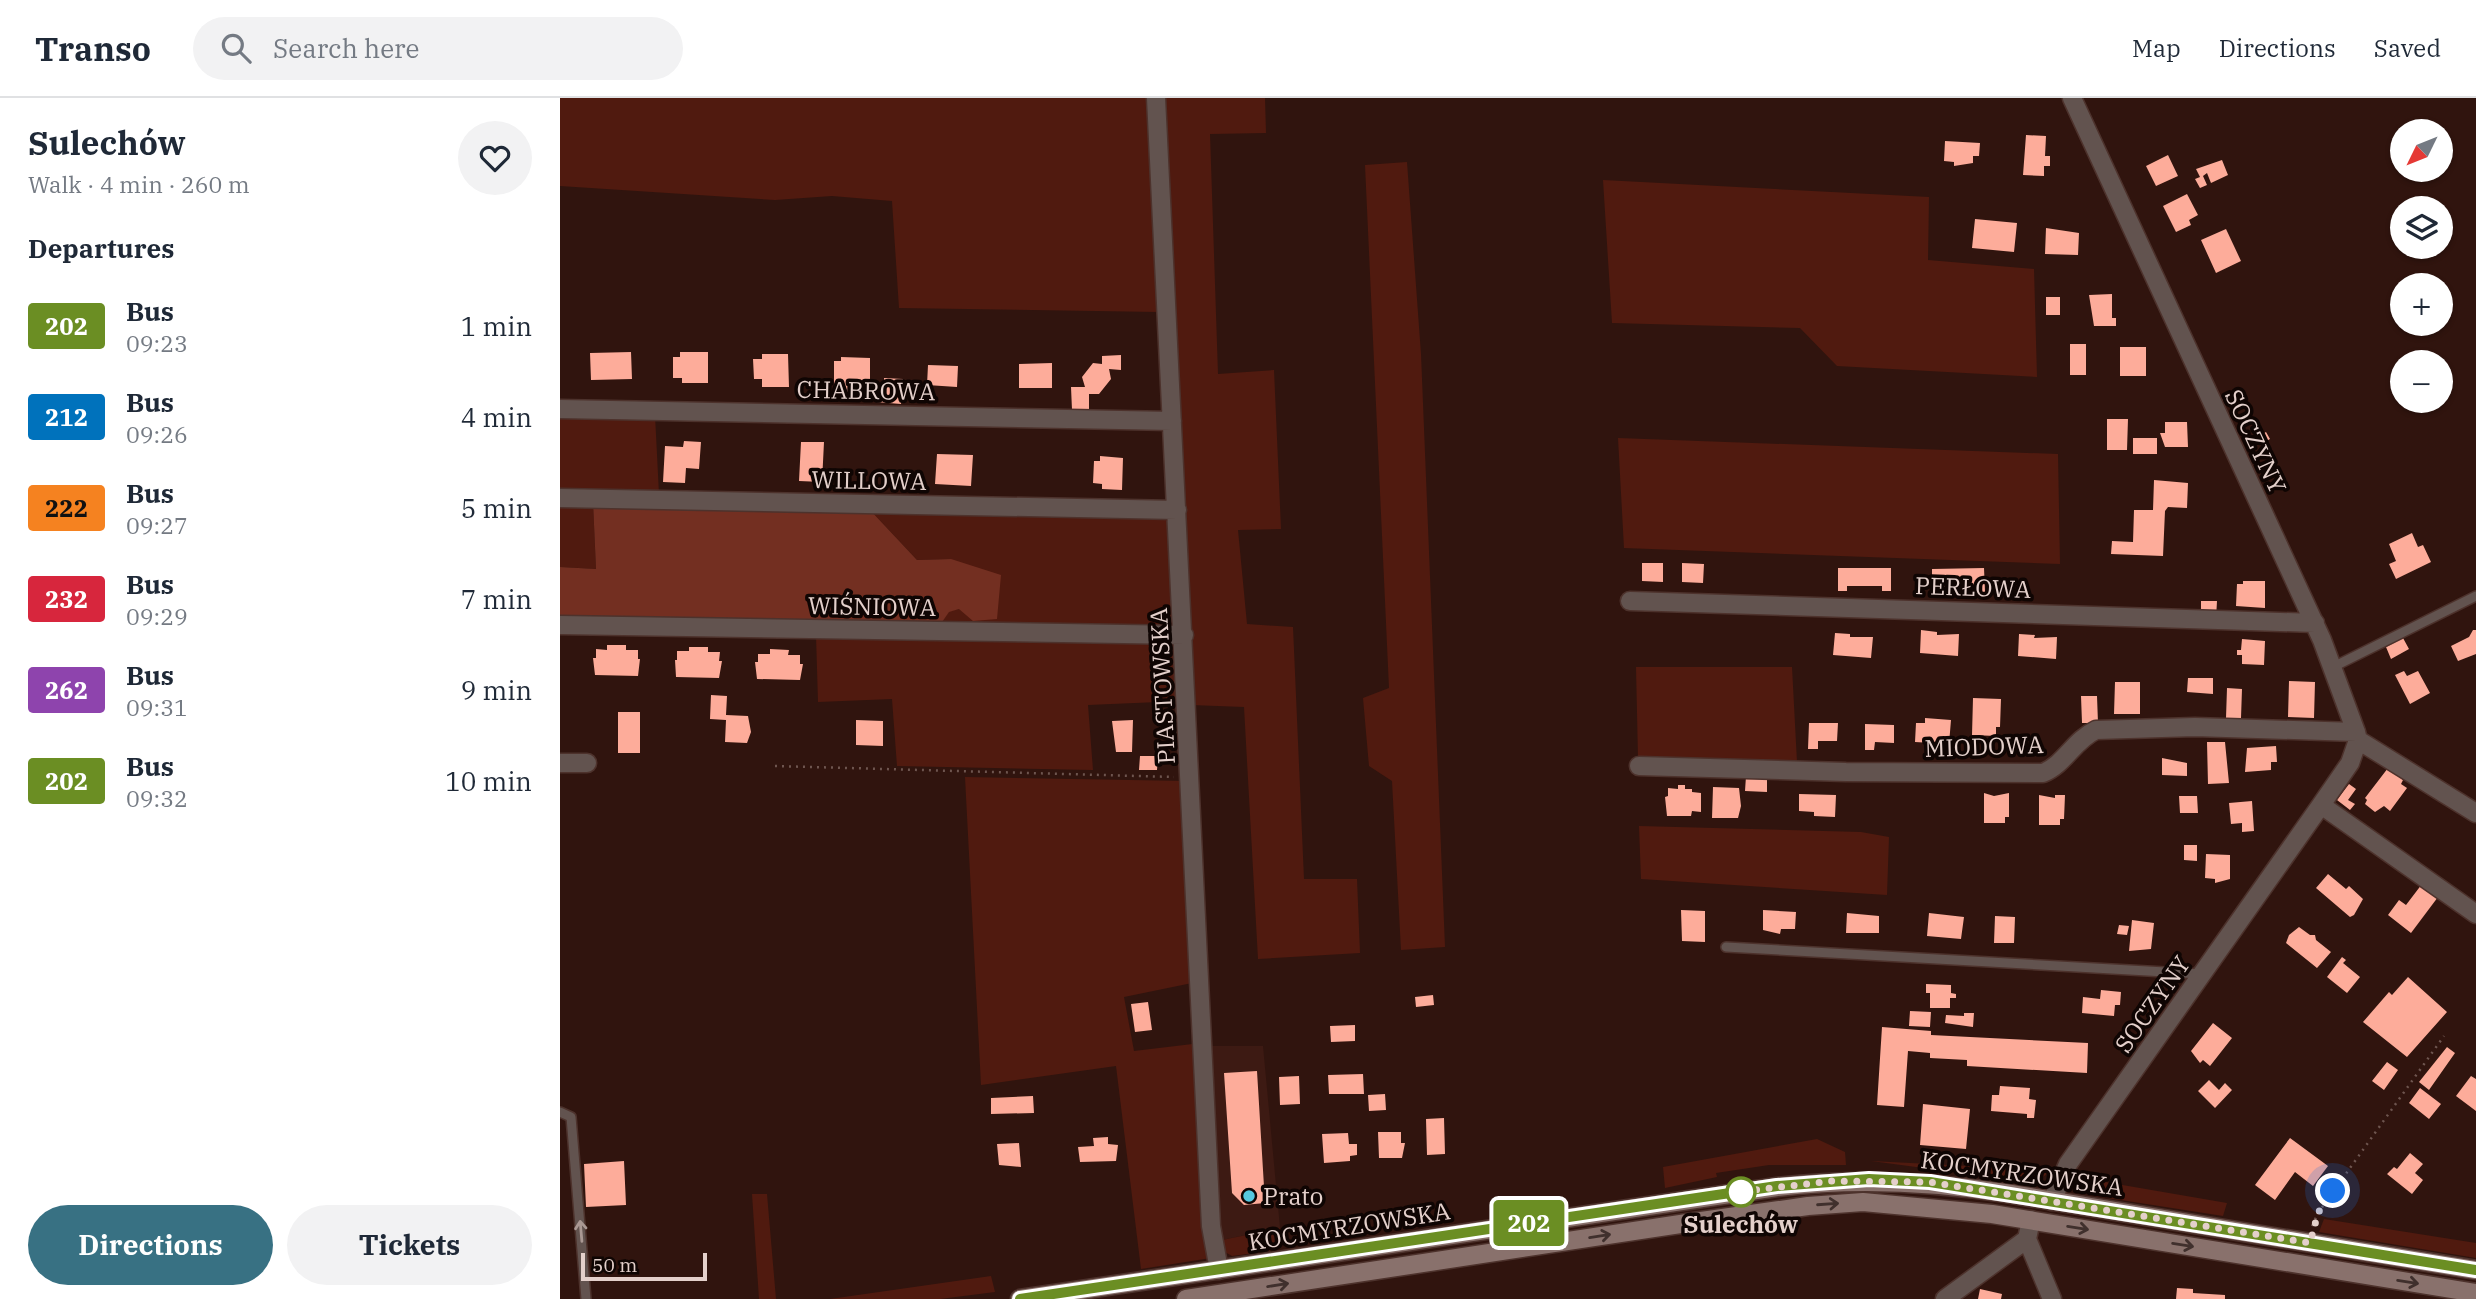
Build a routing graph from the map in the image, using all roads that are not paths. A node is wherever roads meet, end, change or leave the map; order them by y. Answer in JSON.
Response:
{"nodes":[{"id":1,"x":1156,"y":98,"type":"edge"},
{"id":2,"x":2072,"y":98,"type":"edge"},
{"id":3,"x":560,"y":409,"type":"edge"},
{"id":4,"x":1172,"y":421,"type":"junction"},
{"id":5,"x":560,"y":498,"type":"edge"},
{"id":6,"x":1177,"y":510,"type":"junction"},
{"id":7,"x":2476,"y":596,"type":"edge"},
{"id":8,"x":1630,"y":601,"type":"dead end"},
{"id":9,"x":2315,"y":623,"type":"junction"},
{"id":10,"x":560,"y":625,"type":"edge"},
{"id":11,"x":1184,"y":635,"type":"junction"},
{"id":12,"x":2333,"y":667,"type":"junction"},
{"id":13,"x":2357,"y":736,"type":"junction"},
{"id":14,"x":560,"y":763,"type":"edge"},
{"id":15,"x":587,"y":763,"type":"dead end"},
{"id":16,"x":1639,"y":766,"type":"dead end"},
{"id":17,"x":2321,"y":805,"type":"junction"},
{"id":18,"x":2476,"y":813,"type":"edge"},
{"id":19,"x":2476,"y":914,"type":"edge"},
{"id":20,"x":1726,"y":947,"type":"dead end"},
{"id":21,"x":2203,"y":975,"type":"junction"},
{"id":22,"x":560,"y":1112,"type":"edge"},
{"id":23,"x":2052,"y":1201,"type":"junction"},
{"id":24,"x":2031,"y":1220,"type":"junction"},
{"id":25,"x":2027,"y":1239,"type":"junction"},
{"id":26,"x":1219,"y":1270,"type":"junction"},
{"id":27,"x":2476,"y":1270,"type":"edge"},
{"id":28,"x":2476,"y":1293,"type":"edge"},
{"id":29,"x":586,"y":1299,"type":"edge"},
{"id":30,"x":1020,"y":1299,"type":"edge"},
{"id":31,"x":1186,"y":1299,"type":"edge"},
{"id":32,"x":1945,"y":1299,"type":"edge"},
{"id":33,"x":2052,"y":1299,"type":"edge"}],
"edges":[{"from":1,"to":4,"type":"street","name":"PIASTOWSKA"},
{"from":2,"to":9,"type":"street","name":"SOCZYNY"},
{"from":3,"to":4,"type":"street","name":"CHABROWA"},
{"from":4,"to":6,"type":"street","name":"PIASTOWSKA"},
{"from":5,"to":6,"type":"street","name":"WILLOWA"},
{"from":6,"to":11,"type":"street","name":"PIASTOWSKA"},
{"from":7,"to":12,"type":"lane"},
{"from":8,"to":9,"type":"street","name":"PERŁOWA"},
{"from":9,"to":12,"type":"street","name":"SOCZYNY"},
{"from":10,"to":11,"type":"street","name":"WIŚNIOWA"},
{"from":11,"to":26,"type":"street","name":"PIASTOWSKA"},
{"from":12,"to":13,"type":"street","name":"SOCZYNY"},
{"from":13,"to":16,"type":"street","name":"MIODOWA"},
{"from":13,"to":17,"type":"street","name":"SOCZYNY"},
{"from":13,"to":18,"type":"street"},
{"from":14,"to":15,"type":"street"},
{"from":17,"to":19,"type":"street"},
{"from":17,"to":21,"type":"street","name":"SOCZYNY"},
{"from":20,"to":21,"type":"lane"},
{"from":21,"to":23,"type":"street","name":"SOCZYNY"},
{"from":29,"to":22,"type":"lane","one_way":true},
{"from":23,"to":26,"type":"main road","name":"KOCMYRZOWSKA"},
{"from":23,"to":27,"type":"main road","name":"KOCMYRZOWSKA"},
{"from":24,"to":25,"type":"street"},
{"from":24,"to":28,"type":"main road","name":"KOCMYRZOWSKA","one_way":true},
{"from":31,"to":24,"type":"main road","name":"KOCMYRZOWSKA","one_way":true},
{"from":25,"to":32,"type":"street"},
{"from":25,"to":33,"type":"street"},
{"from":26,"to":30,"type":"main road","name":"KOCMYRZOWSKA"}]}
